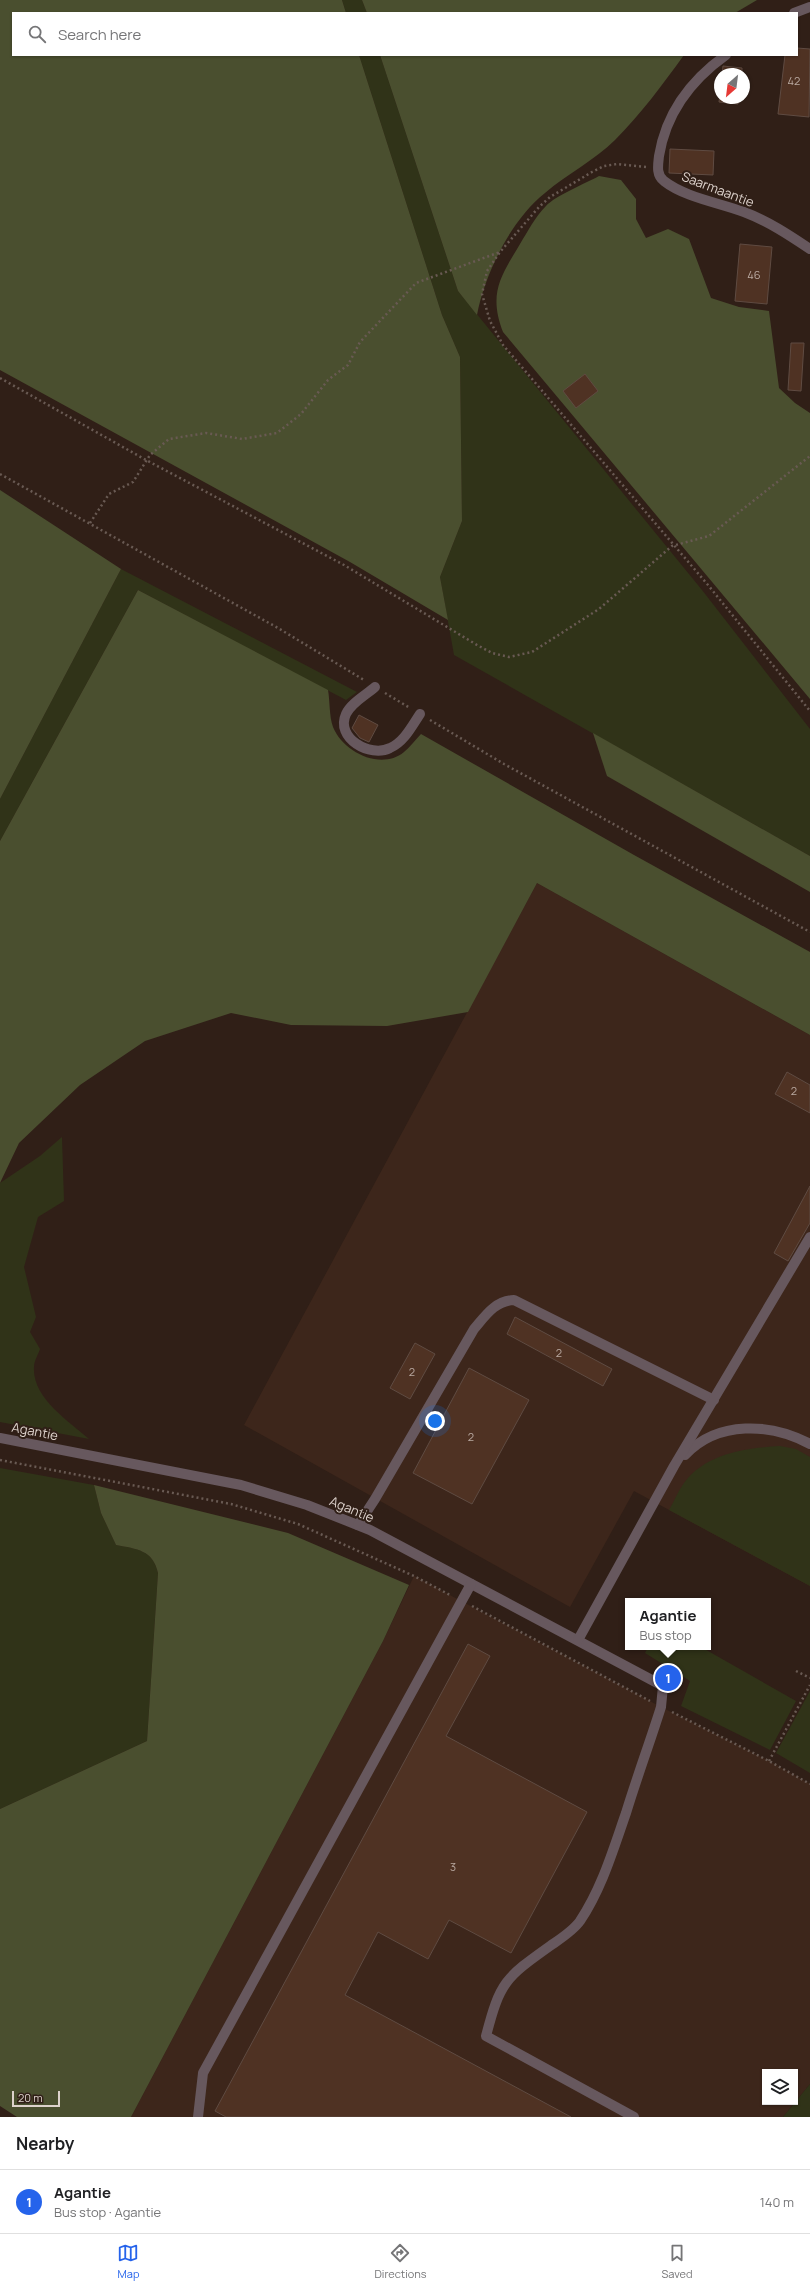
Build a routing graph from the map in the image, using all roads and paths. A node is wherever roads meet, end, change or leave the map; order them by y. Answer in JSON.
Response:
{"nodes":[{"id":1,"x":810,"y":7,"type":"edge"},
{"id":2,"x":797,"y":12,"type":"edge"},
{"id":3,"x":725,"y":56,"type":"edge"},
{"id":4,"x":658,"y":170,"type":"junction"},
{"id":5,"x":810,"y":250,"type":"edge"},
{"id":6,"x":500,"y":252,"type":"junction"},
{"id":7,"x":0,"y":378,"type":"edge"},
{"id":8,"x":810,"y":456,"type":"edge"},
{"id":9,"x":146,"y":460,"type":"junction"},
{"id":10,"x":0,"y":474,"type":"edge"},
{"id":11,"x":90,"y":523,"type":"junction"},
{"id":12,"x":672,"y":546,"type":"junction"},
{"id":13,"x":375,"y":687,"type":"junction"},
{"id":14,"x":810,"y":711,"type":"edge"},
{"id":15,"x":420,"y":714,"type":"junction"},
{"id":16,"x":810,"y":932,"type":"edge"},
{"id":17,"x":810,"y":1236,"type":"edge"},
{"id":18,"x":714,"y":1400,"type":"junction"},
{"id":19,"x":0,"y":1438,"type":"edge"},
{"id":20,"x":810,"y":1444,"type":"edge"},
{"id":21,"x":0,"y":1460,"type":"edge"},
{"id":22,"x":674,"y":1466,"type":"junction"},
{"id":23,"x":358,"y":1525,"type":"junction"},
{"id":24,"x":471,"y":1584,"type":"junction"},
{"id":25,"x":463,"y":1601,"type":"junction"},
{"id":26,"x":578,"y":1640,"type":"junction"},
{"id":27,"x":796,"y":1671,"type":"dead end"},
{"id":28,"x":810,"y":1678,"type":"edge"},
{"id":29,"x":810,"y":1685,"type":"edge"},
{"id":30,"x":661,"y":1706,"type":"junction"},
{"id":31,"x":769,"y":1761,"type":"junction"},
{"id":32,"x":810,"y":1784,"type":"edge"},
{"id":33,"x":198,"y":2117,"type":"edge"},
{"id":34,"x":634,"y":2117,"type":"edge"}],
"edges":[{"from":1,"to":2,"type":"street"},
{"from":3,"to":4,"type":"street"},
{"from":4,"to":5,"type":"street","name":"Saarmaantie"},
{"from":4,"to":6,"type":"path"},
{"from":6,"to":9,"type":"path"},
{"from":6,"to":12,"type":"path"},
{"from":7,"to":9,"type":"path"},
{"from":8,"to":12,"type":"path"},
{"from":9,"to":11,"type":"path"},
{"from":9,"to":12,"type":"path"},
{"from":10,"to":11,"type":"path"},
{"from":11,"to":13,"type":"path"},
{"from":12,"to":14,"type":"path"},
{"from":13,"to":15,"type":"path"},
{"from":13,"to":15,"type":"street"},
{"from":15,"to":16,"type":"path"},
{"from":17,"to":18,"type":"street"},
{"from":18,"to":22,"type":"street"},
{"from":18,"to":23,"type":"street"},
{"from":19,"to":23,"type":"street","name":"Agantie"},
{"from":20,"to":22,"type":"street"},
{"from":21,"to":25,"type":"path"},
{"from":22,"to":26,"type":"street"},
{"from":23,"to":24,"type":"street","name":"Agantie"},
{"from":24,"to":25,"type":"street"},
{"from":24,"to":26,"type":"street","name":"Agantie"},
{"from":25,"to":30,"type":"path"},
{"from":25,"to":33,"type":"street"},
{"from":26,"to":30,"type":"street","name":"Agantie"},
{"from":27,"to":28,"type":"path"},
{"from":29,"to":31,"type":"path"},
{"from":30,"to":31,"type":"path"},
{"from":30,"to":34,"type":"street"},
{"from":31,"to":32,"type":"path"}]}
